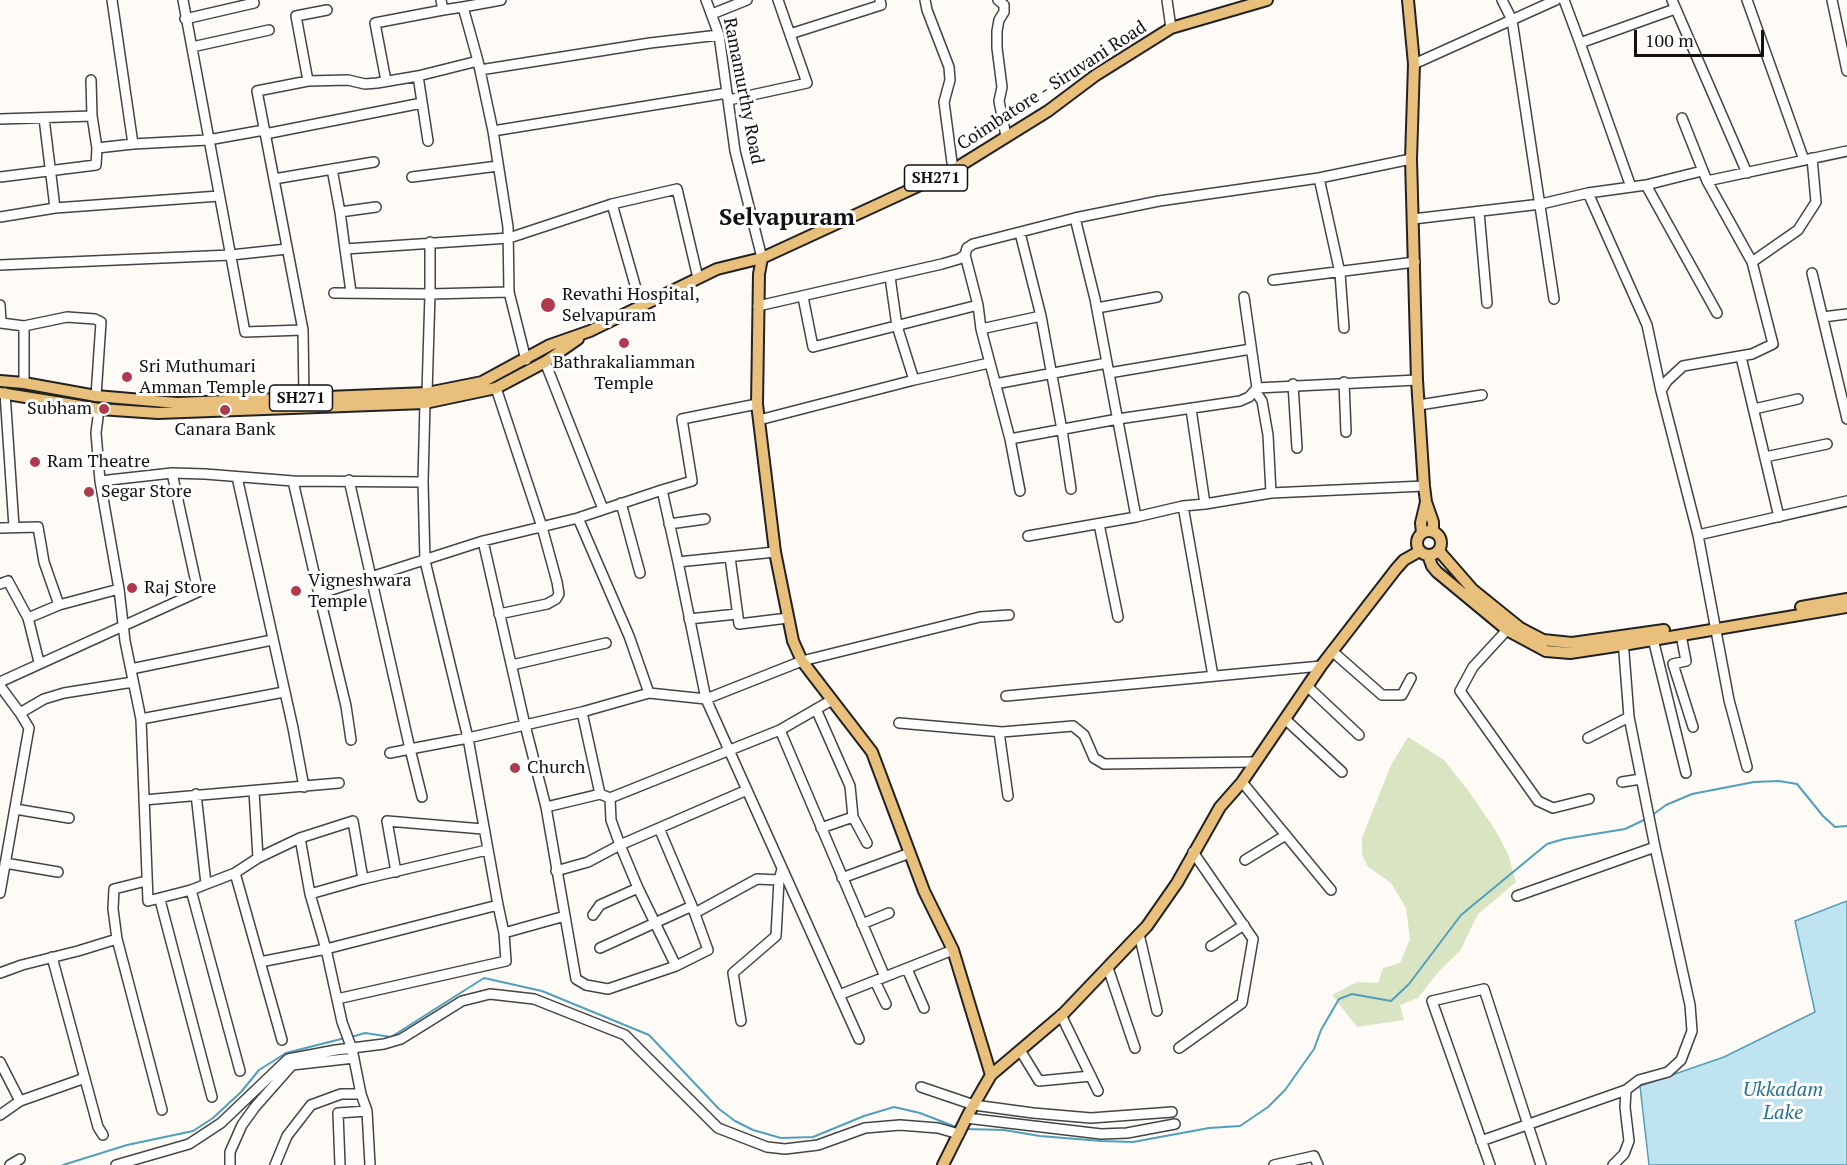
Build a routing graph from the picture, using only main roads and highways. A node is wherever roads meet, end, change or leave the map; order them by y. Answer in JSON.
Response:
{"nodes":[{"id":1,"x":1267,"y":0,"type":"edge"},
{"id":2,"x":1408,"y":0,"type":"edge"},
{"id":3,"x":762,"y":258,"type":"junction"},
{"id":4,"x":736,"y":264,"type":"junction"},
{"id":5,"x":759,"y":274,"type":"junction"},
{"id":6,"x":591,"y":331,"type":"junction"},
{"id":7,"x":0,"y":381,"type":"edge"},
{"id":8,"x":3,"y":393,"type":"edge"},
{"id":9,"x":426,"y":398,"type":"junction"},
{"id":10,"x":1427,"y":533,"type":"junction"},
{"id":11,"x":1429,"y":552,"type":"junction"},
{"id":12,"x":1847,"y":599,"type":"edge"},
{"id":13,"x":1847,"y":607,"type":"edge"},
{"id":14,"x":1714,"y":626,"type":"junction"},
{"id":15,"x":1623,"y":641,"type":"junction"},
{"id":16,"x":991,"y":1075,"type":"junction"},
{"id":17,"x":943,"y":1165,"type":"edge"}],
"edges":[{"from":1,"to":3,"type":"main road","name":"Coimbatore - Siruvani Road","number":"SH271"},
{"from":2,"to":10,"type":"main road"},
{"from":3,"to":4,"type":"main road","name":"Coimbatore - Siruvani Road","number":"SH271"},
{"from":3,"to":5,"type":"main road"},
{"from":4,"to":5,"type":"main road"},
{"from":4,"to":6,"type":"main road","name":"Coimbatore - Siruvani Road","number":"SH271"},
{"from":5,"to":16,"type":"main road"},
{"from":6,"to":9,"type":"main road","name":"Coimbatore - Siruvani Road","number":"SH271"},
{"from":6,"to":9,"type":"main road"},
{"from":7,"to":9,"type":"main road","name":"Coimbatore - Siruvani Road","number":"SH271"},
{"from":8,"to":9,"type":"main road"},
{"from":10,"to":11,"type":"main road"},
{"from":10,"to":11,"type":"main road"},
{"from":11,"to":15,"type":"main road"},
{"from":11,"to":15,"type":"main road"},
{"from":11,"to":16,"type":"main road"},
{"from":12,"to":14,"type":"main road"},
{"from":13,"to":14,"type":"main road"},
{"from":14,"to":15,"type":"main road"},
{"from":14,"to":15,"type":"main road"},
{"from":16,"to":17,"type":"main road"}]}
